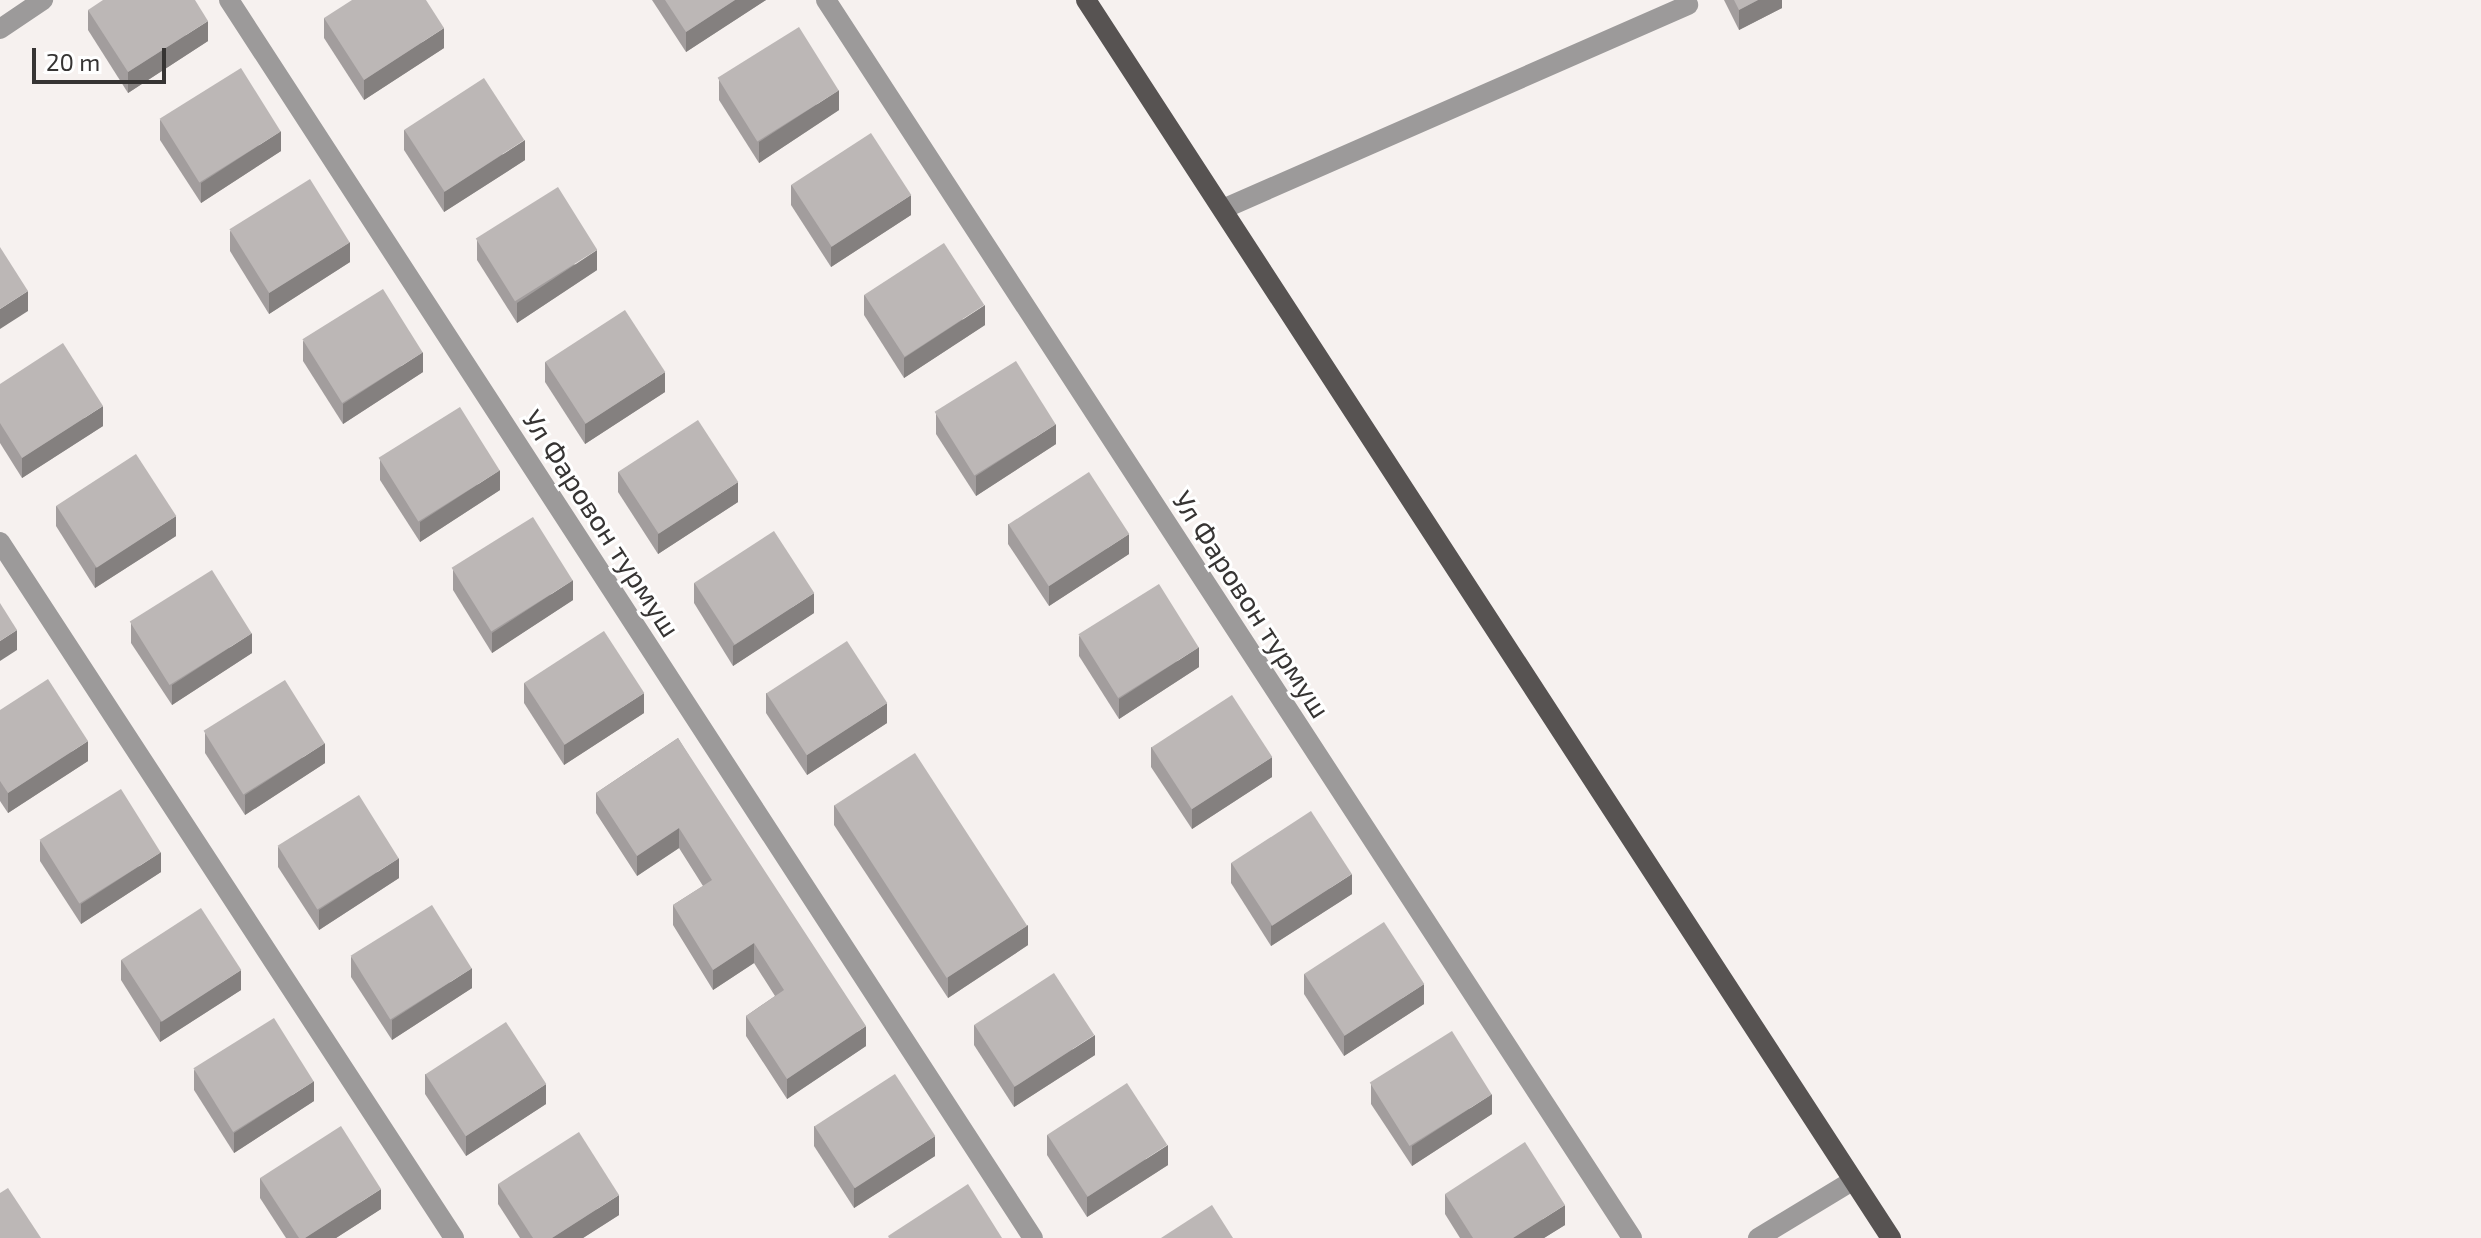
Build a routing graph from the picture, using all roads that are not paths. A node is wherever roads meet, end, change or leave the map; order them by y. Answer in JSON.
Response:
{"nodes":[{"id":1,"x":43,"y":0,"type":"edge"},
{"id":2,"x":229,"y":0,"type":"edge"},
{"id":3,"x":826,"y":0,"type":"edge"},
{"id":4,"x":1086,"y":0,"type":"edge"},
{"id":5,"x":1688,"y":5,"type":"dead end"},
{"id":6,"x":0,"y":29,"type":"edge"},
{"id":7,"x":1223,"y":209,"type":"junction"},
{"id":8,"x":0,"y":542,"type":"edge"},
{"id":9,"x":1852,"y":1181,"type":"junction"},
{"id":10,"x":454,"y":1238,"type":"edge"},
{"id":11,"x":1033,"y":1238,"type":"edge"},
{"id":12,"x":1632,"y":1238,"type":"edge"},
{"id":13,"x":1758,"y":1238,"type":"edge"},
{"id":14,"x":1891,"y":1238,"type":"edge"}],
"edges":[{"from":1,"to":6,"type":"street"},
{"from":2,"to":11,"type":"street","name":"Ул Фаровон турмуш"},
{"from":3,"to":12,"type":"street","name":"Ул Фаровон турмуш"},
{"from":4,"to":7,"type":"main road"},
{"from":5,"to":7,"type":"street"},
{"from":7,"to":9,"type":"main road"},
{"from":8,"to":10,"type":"street"},
{"from":9,"to":13,"type":"street"},
{"from":9,"to":14,"type":"main road"}]}
